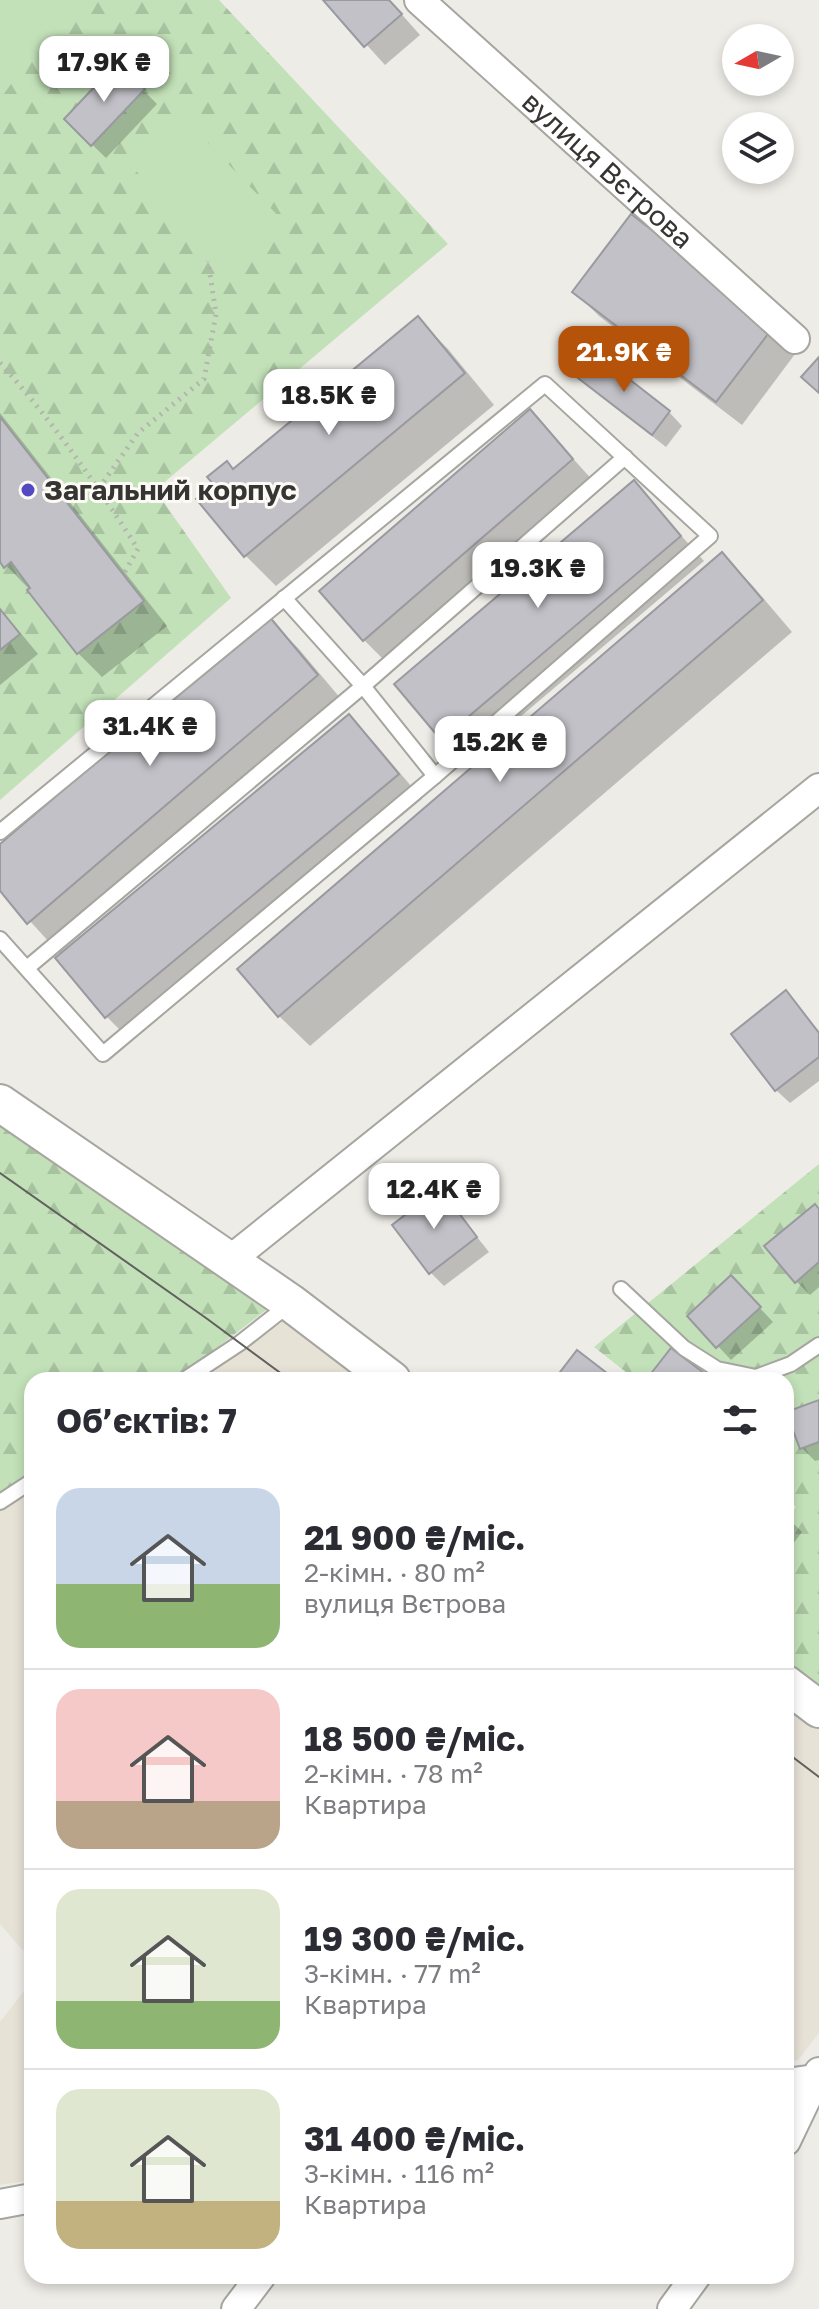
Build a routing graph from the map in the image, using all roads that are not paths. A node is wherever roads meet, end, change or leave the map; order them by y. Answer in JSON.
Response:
{"nodes":[{"id":1,"x":419,"y":0,"type":"edge"},
{"id":2,"x":795,"y":339,"type":"dead end"},
{"id":3,"x":625,"y":457,"type":"junction"},
{"id":4,"x":284,"y":598,"type":"junction"},
{"id":5,"x":363,"y":686,"type":"junction"},
{"id":6,"x":435,"y":776,"type":"junction"},
{"id":7,"x":819,"y":788,"type":"edge"},
{"id":8,"x":0,"y":832,"type":"edge"},
{"id":9,"x":0,"y":939,"type":"edge"},
{"id":10,"x":27,"y":968,"type":"junction"},
{"id":11,"x":0,"y":1103,"type":"edge"},
{"id":12,"x":230,"y":1260,"type":"junction"},
{"id":13,"x":621,"y":1289,"type":"dead end"},
{"id":14,"x":291,"y":1303,"type":"junction"},
{"id":15,"x":819,"y":1345,"type":"edge"},
{"id":16,"x":196,"y":1372,"type":"edge"},
{"id":17,"x":382,"y":1372,"type":"edge"},
{"id":18,"x":732,"y":1372,"type":"edge"},
{"id":19,"x":769,"y":1372,"type":"edge"},
{"id":20,"x":24,"y":1486,"type":"edge"},
{"id":21,"x":0,"y":1502,"type":"edge"},
{"id":22,"x":794,"y":1690,"type":"edge"},
{"id":23,"x":819,"y":1709,"type":"edge"},
{"id":24,"x":818,"y":2080,"type":"edge"},
{"id":25,"x":794,"y":2082,"type":"edge"},
{"id":26,"x":794,"y":2126,"type":"edge"},
{"id":27,"x":24,"y":2200,"type":"edge"},
{"id":28,"x":0,"y":2204,"type":"edge"},
{"id":29,"x":255,"y":2284,"type":"edge"},
{"id":30,"x":690,"y":2284,"type":"edge"},
{"id":31,"x":236,"y":2309,"type":"edge"},
{"id":32,"x":672,"y":2309,"type":"edge"}],
"edges":[{"from":1,"to":2,"type":"street","name":"вулиця Вєтрова"},
{"from":3,"to":4,"type":"lane"},
{"from":3,"to":5,"type":"lane"},
{"from":3,"to":6,"type":"lane"},
{"from":4,"to":5,"type":"lane"},
{"from":4,"to":8,"type":"lane"},
{"from":5,"to":6,"type":"lane"},
{"from":5,"to":10,"type":"lane"},
{"from":6,"to":10,"type":"lane"},
{"from":7,"to":12,"type":"street"},
{"from":9,"to":10,"type":"lane"},
{"from":11,"to":12,"type":"street"},
{"from":12,"to":14,"type":"street"},
{"from":13,"to":18,"type":"lane"},
{"from":14,"to":16,"type":"lane"},
{"from":14,"to":17,"type":"street"},
{"from":15,"to":19,"type":"lane"},
{"from":20,"to":21,"type":"lane"},
{"from":22,"to":23,"type":"street"},
{"from":24,"to":25,"type":"street"},
{"from":24,"to":26,"type":"street"},
{"from":27,"to":28,"type":"street"},
{"from":29,"to":31,"type":"street"},
{"from":30,"to":32,"type":"street"}]}
